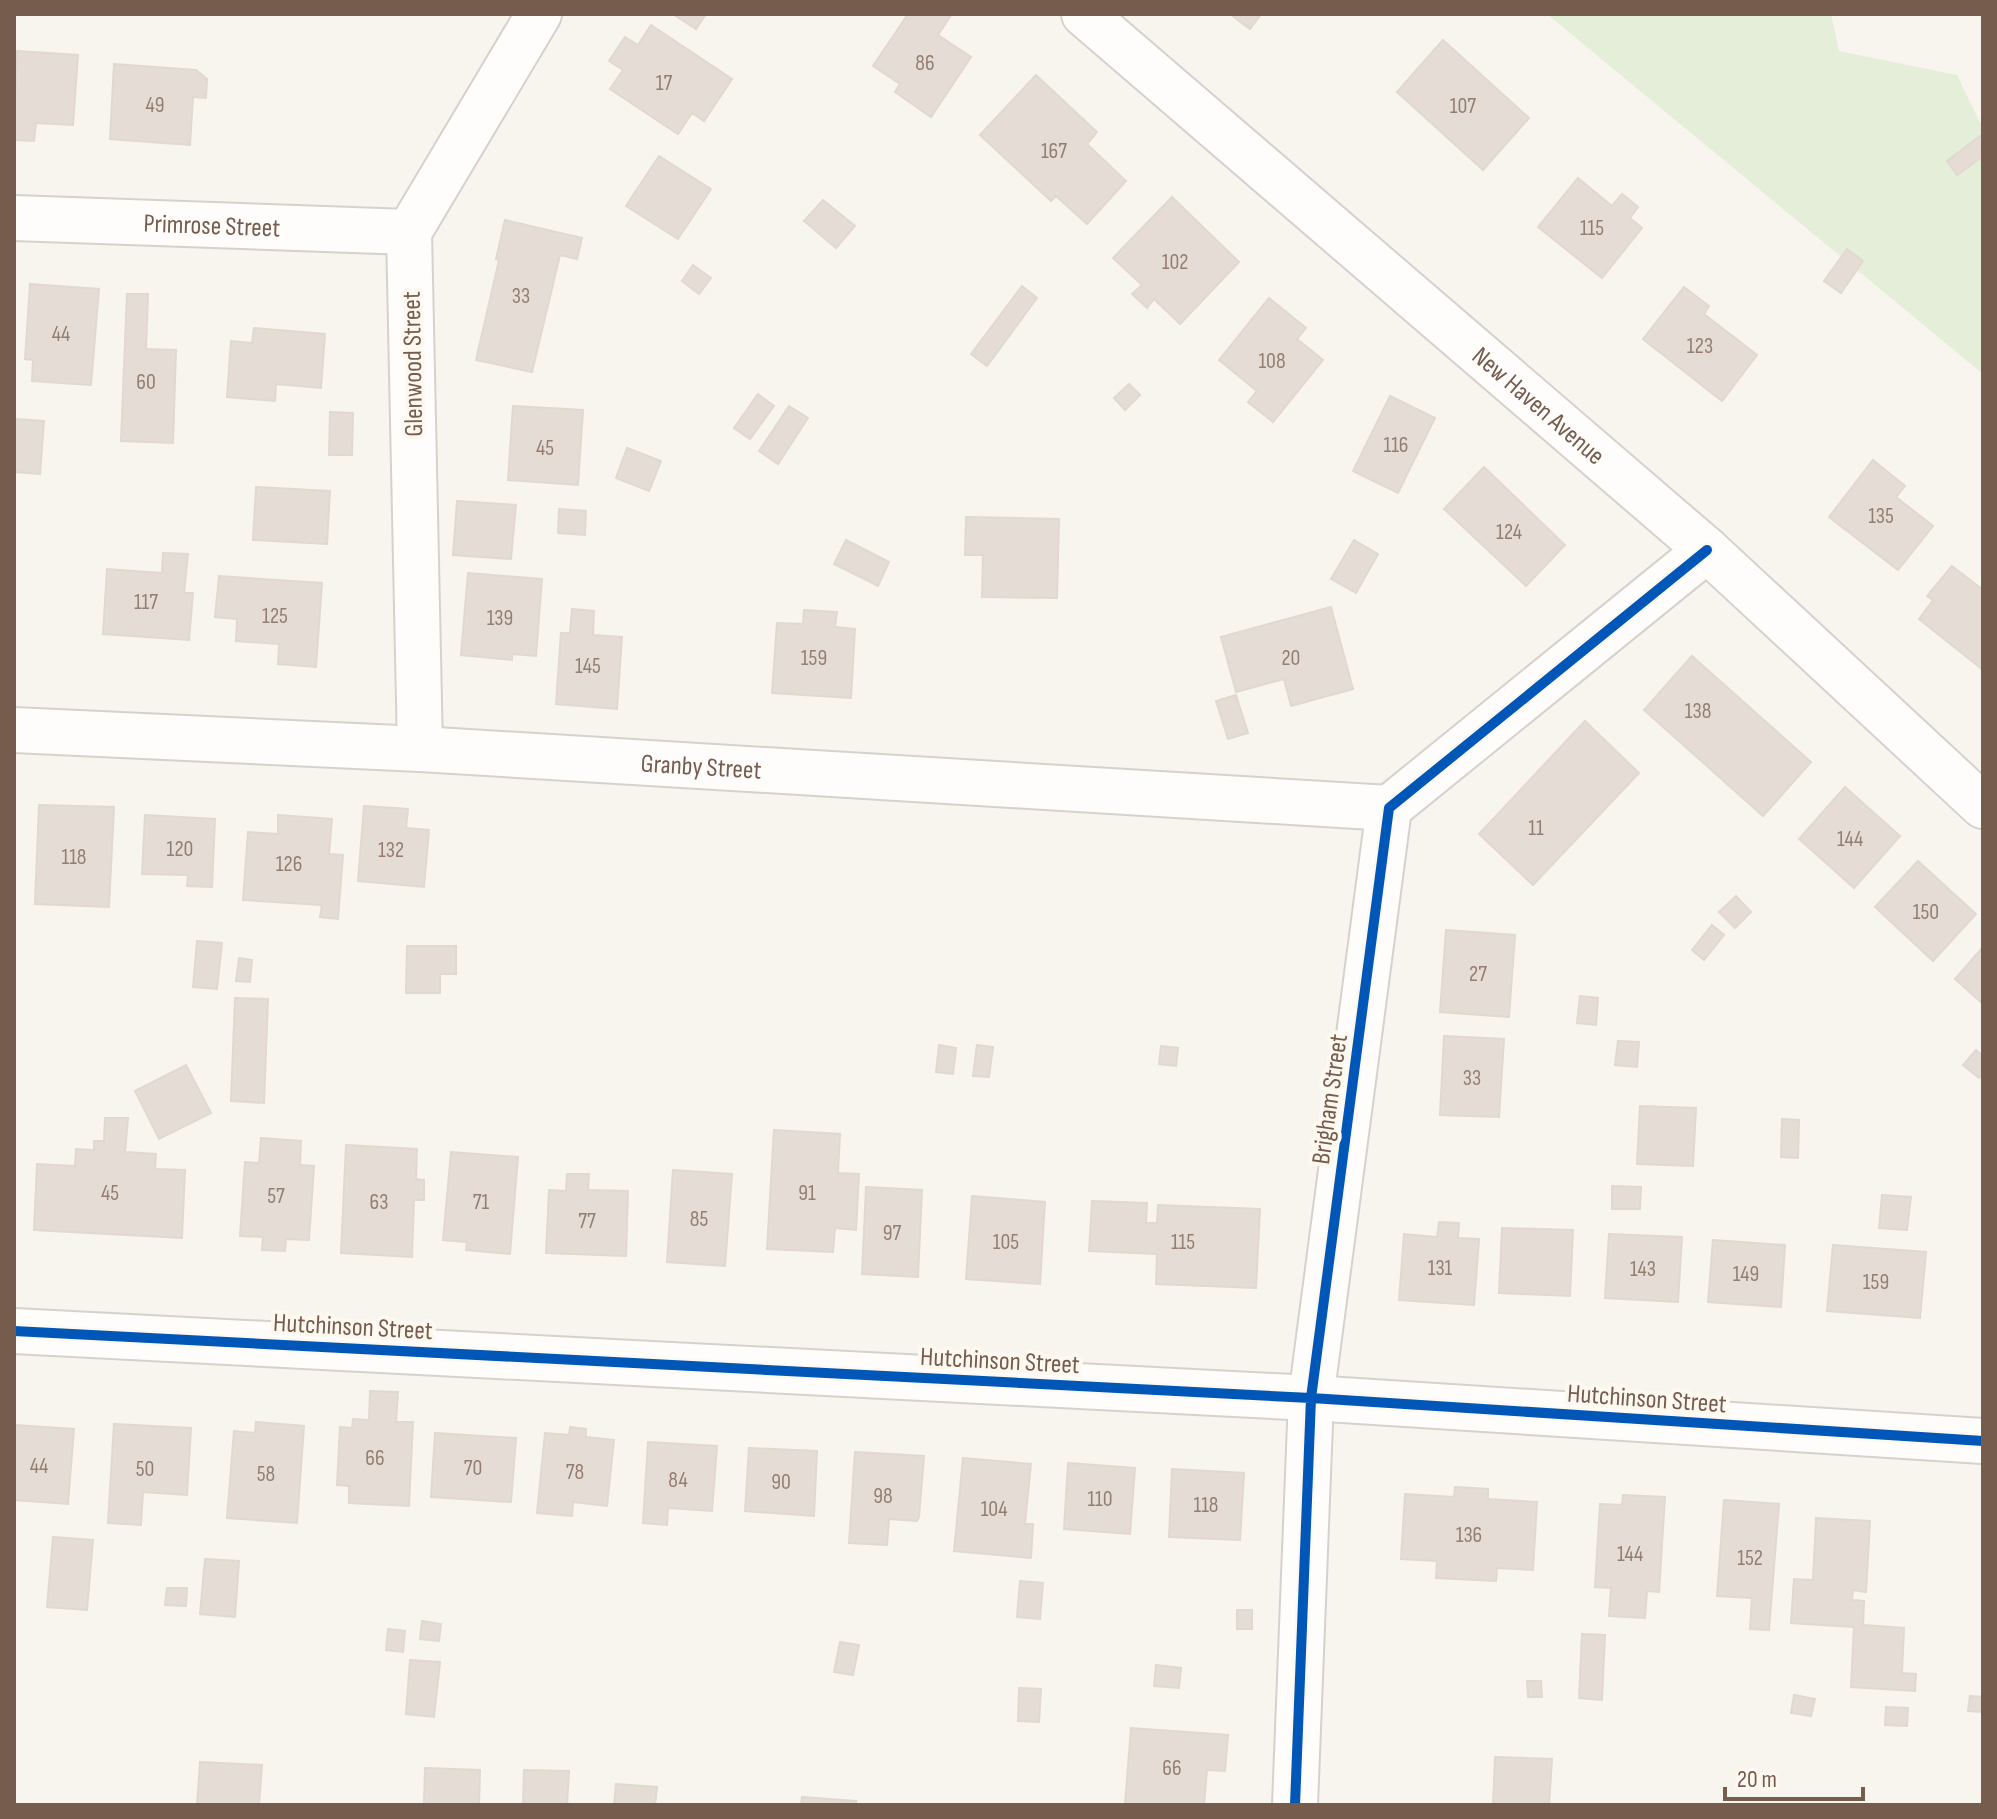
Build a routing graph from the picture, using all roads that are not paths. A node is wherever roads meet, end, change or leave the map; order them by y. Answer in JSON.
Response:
{"nodes":[{"id":1,"x":539,"y":14,"type":"edge"},
{"id":2,"x":1084,"y":14,"type":"edge"},
{"id":3,"x":14,"y":218,"type":"edge"},
{"id":4,"x":409,"y":232,"type":"junction"},
{"id":5,"x":1707,"y":550,"type":"junction"},
{"id":6,"x":14,"y":730,"type":"edge"},
{"id":7,"x":420,"y":749,"type":"junction"},
{"id":8,"x":1983,"y":806,"type":"edge"},
{"id":9,"x":1389,"y":808,"type":"junction"},
{"id":10,"x":14,"y":1331,"type":"edge"},
{"id":11,"x":1311,"y":1398,"type":"junction"},
{"id":12,"x":1983,"y":1441,"type":"edge"},
{"id":13,"x":1295,"y":1805,"type":"edge"}],
"edges":[{"from":1,"to":4,"type":"street"},
{"from":2,"to":5,"type":"street","name":"New Haven Avenue"},
{"from":3,"to":4,"type":"street","name":"Primrose Street"},
{"from":4,"to":7,"type":"street","name":"Glenwood Street"},
{"from":5,"to":8,"type":"street","name":"New Haven Avenue"},
{"from":5,"to":9,"type":"street"},
{"from":6,"to":7,"type":"street","name":"Granby Street"},
{"from":7,"to":9,"type":"street","name":"Granby Street"},
{"from":9,"to":11,"type":"street","name":"Brigham Street"},
{"from":10,"to":11,"type":"street","name":"Hutchinson Street"},
{"from":11,"to":12,"type":"street","name":"Hutchinson Street"},
{"from":11,"to":13,"type":"street","name":"Brigham Street"}]}
